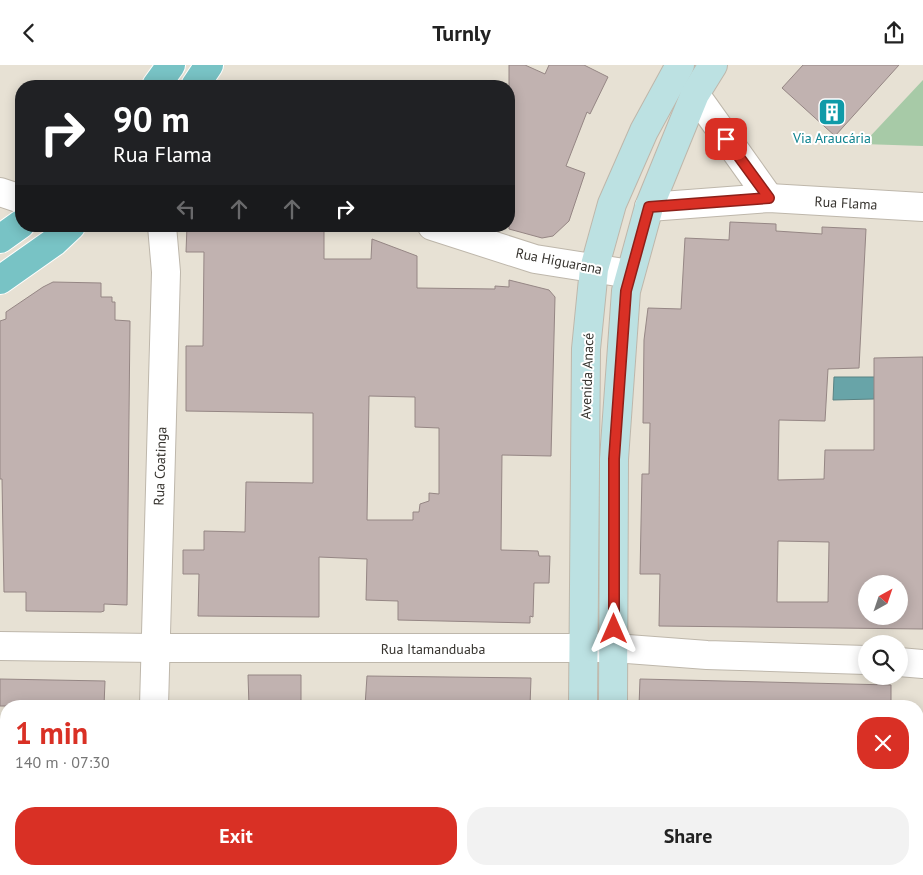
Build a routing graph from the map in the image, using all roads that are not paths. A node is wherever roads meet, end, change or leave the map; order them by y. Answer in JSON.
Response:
{"nodes":[{"id":1,"x":171,"y":65,"type":"edge"},
{"id":2,"x":208,"y":65,"type":"edge"},
{"id":3,"x":680,"y":65,"type":"edge"},
{"id":4,"x":713,"y":65,"type":"edge"},
{"id":5,"x":160,"y":80,"type":"edge"},
{"id":6,"x":199,"y":80,"type":"edge"},
{"id":7,"x":695,"y":95,"type":"junction"},
{"id":8,"x":0,"y":192,"type":"edge"},
{"id":9,"x":15,"y":197,"type":"edge"},
{"id":10,"x":769,"y":198,"type":"junction"},
{"id":11,"x":649,"y":207,"type":"junction"},
{"id":12,"x":923,"y":207,"type":"edge"},
{"id":13,"x":15,"y":228,"type":"edge"},
{"id":14,"x":65,"y":232,"type":"edge"},
{"id":15,"x":163,"y":232,"type":"edge"},
{"id":16,"x":451,"y":232,"type":"edge"},
{"id":17,"x":0,"y":239,"type":"edge"},
{"id":18,"x":594,"y":269,"type":"junction"},
{"id":19,"x":630,"y":274,"type":"junction"},
{"id":20,"x":0,"y":280,"type":"edge"},
{"id":21,"x":0,"y":646,"type":"edge"},
{"id":22,"x":154,"y":648,"type":"junction"},
{"id":23,"x":614,"y":648,"type":"junction"},
{"id":24,"x":585,"y":649,"type":"junction"},
{"id":25,"x":858,"y":660,"type":"edge"},
{"id":26,"x":908,"y":663,"type":"edge"},
{"id":27,"x":923,"y":664,"type":"edge"},
{"id":28,"x":154,"y":700,"type":"edge"},
{"id":29,"x":583,"y":700,"type":"edge"},
{"id":30,"x":614,"y":700,"type":"edge"}],
"edges":[{"from":1,"to":5,"type":"main road"},
{"from":2,"to":6,"type":"main road"},
{"from":3,"to":18,"type":"street","name":"Avenida Anacé"},
{"from":4,"to":7,"type":"street"},
{"from":7,"to":10,"type":"street"},
{"from":7,"to":11,"type":"street"},
{"from":8,"to":9,"type":"street"},
{"from":10,"to":11,"type":"street","name":"Rua Flama"},
{"from":10,"to":12,"type":"street","name":"Rua Flama"},
{"from":11,"to":19,"type":"street"},
{"from":13,"to":17,"type":"main road"},
{"from":14,"to":20,"type":"main road"},
{"from":15,"to":22,"type":"street","name":"Rua Coatinga"},
{"from":16,"to":18,"type":"street","name":"Rua Higuarana"},
{"from":18,"to":19,"type":"street","name":"Rua Higuarana"},
{"from":18,"to":24,"type":"street","name":"Avenida Anacé"},
{"from":19,"to":23,"type":"street"},
{"from":21,"to":22,"type":"street","name":"Rua Itamanduaba"},
{"from":22,"to":24,"type":"street","name":"Rua Itamanduaba"},
{"from":22,"to":28,"type":"street","name":"Rua Coatinga"},
{"from":23,"to":24,"type":"street","name":"Rua Itamanduaba"},
{"from":23,"to":25,"type":"street","name":"Rua Itamanduaba"},
{"from":23,"to":30,"type":"street"},
{"from":24,"to":29,"type":"street","name":"Avenida Anacé"},
{"from":26,"to":27,"type":"street"}]}
